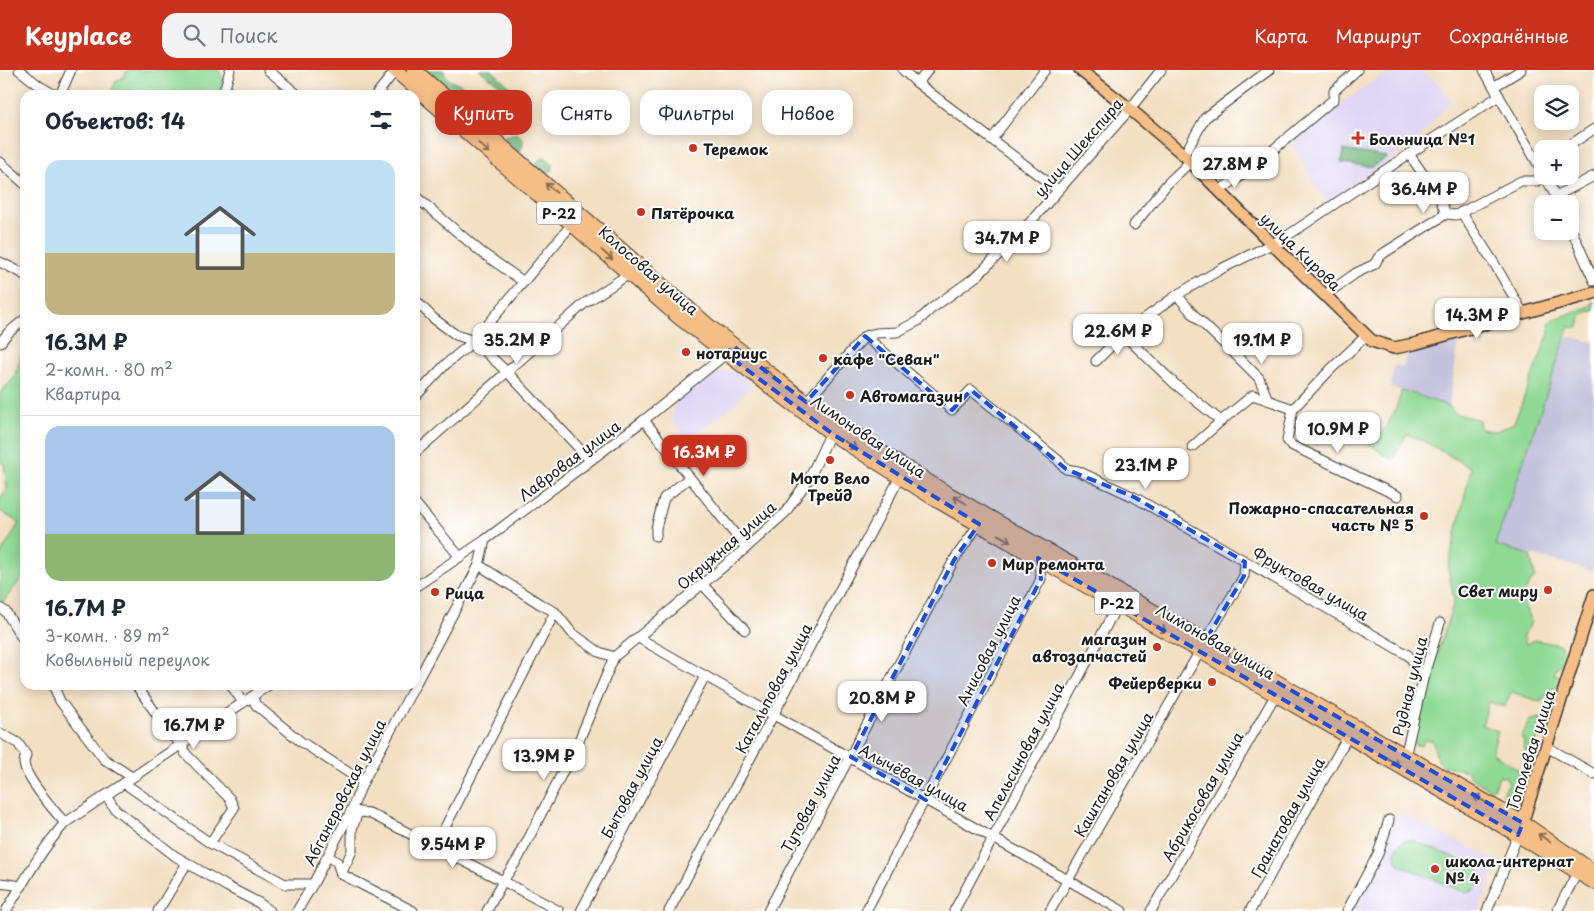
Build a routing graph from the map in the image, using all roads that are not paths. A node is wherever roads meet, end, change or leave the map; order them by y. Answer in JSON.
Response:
{"nodes":[{"id":1,"x":19,"y":70,"type":"edge"},
{"id":2,"x":72,"y":70,"type":"edge"},
{"id":3,"x":230,"y":70,"type":"edge"},
{"id":4,"x":268,"y":70,"type":"edge"},
{"id":5,"x":395,"y":70,"type":"edge"},
{"id":6,"x":414,"y":70,"type":"edge"},
{"id":7,"x":903,"y":70,"type":"edge"},
{"id":8,"x":928,"y":70,"type":"edge"},
{"id":9,"x":1045,"y":70,"type":"edge"},
{"id":10,"x":1080,"y":70,"type":"edge"},
{"id":11,"x":1161,"y":70,"type":"edge"},
{"id":12,"x":1269,"y":70,"type":"edge"},
{"id":13,"x":1357,"y":70,"type":"edge"},
{"id":14,"x":1484,"y":70,"type":"edge"},
{"id":15,"x":1521,"y":70,"type":"edge"},
{"id":16,"x":916,"y":82,"type":"junction"},
{"id":17,"x":1495,"y":86,"type":"junction"},
{"id":18,"x":46,"y":90,"type":"edge"},
{"id":19,"x":62,"y":90,"type":"edge"},
{"id":20,"x":225,"y":90,"type":"edge"},
{"id":21,"x":292,"y":90,"type":"edge"},
{"id":22,"x":380,"y":90,"type":"edge"},
{"id":23,"x":418,"y":90,"type":"edge"},
{"id":24,"x":420,"y":92,"type":"edge"},
{"id":25,"x":1499,"y":96,"type":"junction"},
{"id":26,"x":1130,"y":109,"type":"junction"},
{"id":27,"x":1594,"y":129,"type":"edge"},
{"id":28,"x":992,"y":139,"type":"junction"},
{"id":29,"x":1578,"y":140,"type":"edge"},
{"id":30,"x":1409,"y":154,"type":"junction"},
{"id":31,"x":1534,"y":154,"type":"edge"},
{"id":32,"x":1187,"y":158,"type":"junction"},
{"id":33,"x":0,"y":162,"type":"edge"},
{"id":34,"x":1594,"y":176,"type":"edge"},
{"id":35,"x":20,"y":180,"type":"edge"},
{"id":36,"x":1534,"y":180,"type":"edge"},
{"id":37,"x":1058,"y":190,"type":"junction"},
{"id":38,"x":1219,"y":191,"type":"junction"},
{"id":39,"x":1566,"y":195,"type":"edge"},
{"id":40,"x":420,"y":200,"type":"edge"},
{"id":41,"x":1461,"y":212,"type":"junction"},
{"id":42,"x":1446,"y":214,"type":"junction"},
{"id":43,"x":572,"y":224,"type":"junction"},
{"id":44,"x":1134,"y":225,"type":"dead end"},
{"id":45,"x":1576,"y":240,"type":"edge"},
{"id":46,"x":1272,"y":244,"type":"junction"},
{"id":47,"x":0,"y":262,"type":"edge"},
{"id":48,"x":20,"y":270,"type":"edge"},
{"id":49,"x":629,"y":274,"type":"junction"},
{"id":50,"x":1594,"y":281,"type":"edge"},
{"id":51,"x":524,"y":282,"type":"junction"},
{"id":52,"x":1594,"y":293,"type":"edge"},
{"id":53,"x":1177,"y":295,"type":"junction"},
{"id":54,"x":1325,"y":295,"type":"junction"},
{"id":55,"x":420,"y":305,"type":"edge"},
{"id":56,"x":1524,"y":313,"type":"junction"},
{"id":57,"x":20,"y":323,"type":"edge"},
{"id":58,"x":1122,"y":334,"type":"junction"},
{"id":59,"x":866,"y":336,"type":"junction"},
{"id":60,"x":1367,"y":336,"type":"junction"},
{"id":61,"x":474,"y":341,"type":"junction"},
{"id":62,"x":0,"y":343,"type":"edge"},
{"id":63,"x":730,"y":350,"type":"junction"},
{"id":64,"x":1096,"y":361,"type":"dead end"},
{"id":65,"x":508,"y":373,"type":"junction"},
{"id":66,"x":420,"y":392,"type":"edge"},
{"id":67,"x":1268,"y":400,"type":"junction"},
{"id":68,"x":806,"y":402,"type":"junction"},
{"id":69,"x":1293,"y":409,"type":"junction"},
{"id":70,"x":644,"y":420,"type":"junction"},
{"id":71,"x":1221,"y":421,"type":"junction"},
{"id":72,"x":831,"y":432,"type":"junction"},
{"id":73,"x":1192,"y":447,"type":"dead end"},
{"id":74,"x":420,"y":450,"type":"edge"},
{"id":75,"x":590,"y":460,"type":"junction"},
{"id":76,"x":900,"y":477,"type":"junction"},
{"id":77,"x":690,"y":478,"type":"junction"},
{"id":78,"x":1398,"y":496,"type":"dead end"},
{"id":79,"x":420,"y":509,"type":"edge"},
{"id":80,"x":979,"y":524,"type":"junction"},
{"id":81,"x":656,"y":536,"type":"dead end"},
{"id":82,"x":486,"y":540,"type":"junction"},
{"id":83,"x":746,"y":548,"type":"junction"},
{"id":84,"x":460,"y":557,"type":"junction"},
{"id":85,"x":1038,"y":558,"type":"junction"},
{"id":86,"x":1245,"y":562,"type":"junction"},
{"id":87,"x":479,"y":565,"type":"junction"},
{"id":88,"x":420,"y":584,"type":"edge"},
{"id":89,"x":702,"y":584,"type":"junction"},
{"id":90,"x":1594,"y":595,"type":"edge"},
{"id":91,"x":1118,"y":604,"type":"junction"},
{"id":92,"x":0,"y":608,"type":"edge"},
{"id":93,"x":1592,"y":608,"type":"edge"},
{"id":94,"x":555,"y":612,"type":"junction"},
{"id":95,"x":1440,"y":623,"type":"dead end"},
{"id":96,"x":745,"y":630,"type":"dead end"},
{"id":97,"x":20,"y":635,"type":"edge"},
{"id":98,"x":639,"y":638,"type":"junction"},
{"id":99,"x":1203,"y":646,"type":"junction"},
{"id":100,"x":614,"y":658,"type":"junction"},
{"id":101,"x":1424,"y":675,"type":"junction"},
{"id":102,"x":420,"y":676,"type":"edge"},
{"id":103,"x":705,"y":676,"type":"junction"},
{"id":104,"x":55,"y":690,"type":"edge"},
{"id":105,"x":140,"y":690,"type":"edge"},
{"id":106,"x":234,"y":690,"type":"edge"},
{"id":107,"x":262,"y":690,"type":"edge"},
{"id":108,"x":412,"y":690,"type":"edge"},
{"id":109,"x":1276,"y":694,"type":"junction"},
{"id":110,"x":252,"y":697,"type":"junction"},
{"id":111,"x":243,"y":703,"type":"junction"},
{"id":112,"x":775,"y":715,"type":"junction"},
{"id":113,"x":0,"y":733,"type":"edge"},
{"id":114,"x":1348,"y":736,"type":"junction"},
{"id":115,"x":182,"y":744,"type":"junction"},
{"id":116,"x":1547,"y":747,"type":"junction"},
{"id":117,"x":851,"y":757,"type":"junction"},
{"id":118,"x":1405,"y":757,"type":"junction"},
{"id":119,"x":1594,"y":774,"type":"edge"},
{"id":120,"x":128,"y":780,"type":"junction"},
{"id":121,"x":363,"y":782,"type":"junction"},
{"id":122,"x":106,"y":795,"type":"junction"},
{"id":123,"x":926,"y":800,"type":"junction"},
{"id":124,"x":355,"y":812,"type":"junction"},
{"id":125,"x":1389,"y":820,"type":"dead end"},
{"id":126,"x":65,"y":822,"type":"junction"},
{"id":127,"x":1521,"y":829,"type":"junction"},
{"id":128,"x":993,"y":837,"type":"junction"},
{"id":129,"x":210,"y":843,"type":"junction"},
{"id":130,"x":435,"y":847,"type":"junction"},
{"id":131,"x":328,"y":856,"type":"junction"},
{"id":132,"x":187,"y":863,"type":"junction"},
{"id":133,"x":1594,"y":872,"type":"edge"},
{"id":134,"x":1577,"y":873,"type":"junction"},
{"id":135,"x":341,"y":874,"type":"junction"},
{"id":136,"x":503,"y":880,"type":"junction"},
{"id":137,"x":1068,"y":880,"type":"junction"},
{"id":138,"x":1594,"y":882,"type":"edge"},
{"id":139,"x":0,"y":883,"type":"edge"},
{"id":140,"x":313,"y":884,"type":"junction"},
{"id":141,"x":22,"y":886,"type":"junction"},
{"id":142,"x":6,"y":911,"type":"edge"},
{"id":143,"x":158,"y":911,"type":"edge"},
{"id":144,"x":270,"y":911,"type":"edge"},
{"id":145,"x":297,"y":911,"type":"edge"},
{"id":146,"x":413,"y":911,"type":"edge"},
{"id":147,"x":487,"y":911,"type":"edge"},
{"id":148,"x":559,"y":911,"type":"edge"},
{"id":149,"x":581,"y":911,"type":"edge"},
{"id":150,"x":669,"y":911,"type":"edge"},
{"id":151,"x":768,"y":911,"type":"edge"},
{"id":152,"x":866,"y":911,"type":"edge"},
{"id":153,"x":954,"y":911,"type":"edge"},
{"id":154,"x":1050,"y":911,"type":"edge"},
{"id":155,"x":1122,"y":911,"type":"edge"},
{"id":156,"x":1151,"y":911,"type":"edge"},
{"id":157,"x":1250,"y":911,"type":"edge"},
{"id":158,"x":1347,"y":911,"type":"edge"},
{"id":159,"x":1487,"y":911,"type":"edge"},
{"id":160,"x":1557,"y":911,"type":"edge"}],
"edges":[{"from":1,"to":18,"type":"street"},
{"from":2,"to":19,"type":"street"},
{"from":3,"to":20,"type":"street"},
{"from":4,"to":21,"type":"street"},
{"from":5,"to":22,"type":"street"},
{"from":5,"to":23,"type":"highway","name":"Колосовая улица","number":"Р-22","one_way":true},
{"from":63,"to":6,"type":"highway","name":"Колосовая улица","number":"Р-22","one_way":true},
{"from":7,"to":16,"type":"street"},
{"from":8,"to":16,"type":"street"},
{"from":9,"to":28,"type":"street"},
{"from":10,"to":26,"type":"main road","name":"улица Кирова"},
{"from":11,"to":26,"type":"street","name":"улица Шекспира"},
{"from":12,"to":32,"type":"street"},
{"from":13,"to":38,"type":"street"},
{"from":14,"to":17,"type":"street"},
{"from":15,"to":17,"type":"street"},
{"from":16,"to":28,"type":"street"},
{"from":17,"to":25,"type":"street"},
{"from":24,"to":43,"type":"highway","name":"Колосовая улица","number":"Р-22","one_way":true},
{"from":25,"to":30,"type":"street"},
{"from":25,"to":31,"type":"street"},
{"from":26,"to":32,"type":"main road","name":"улица Кирова"},
{"from":26,"to":37,"type":"street","name":"улица Шекспира"},
{"from":27,"to":29,"type":"street"},
{"from":28,"to":37,"type":"street"},
{"from":30,"to":42,"type":"street"},
{"from":30,"to":46,"type":"street"},
{"from":32,"to":38,"type":"main road","name":"улица Кирова"},
{"from":32,"to":44,"type":"street"},
{"from":33,"to":35,"type":"street"},
{"from":34,"to":39,"type":"street"},
{"from":36,"to":41,"type":"street"},
{"from":37,"to":59,"type":"street","name":"улица Шекспира"},
{"from":38,"to":46,"type":"main road","name":"улица Кирова"},
{"from":40,"to":51,"type":"street"},
{"from":41,"to":42,"type":"street"},
{"from":41,"to":56,"type":"street"},
{"from":42,"to":54,"type":"street"},
{"from":43,"to":49,"type":"highway","name":"Колосовая улица","number":"Р-22","one_way":true},
{"from":43,"to":51,"type":"street"},
{"from":45,"to":50,"type":"street"},
{"from":46,"to":53,"type":"street"},
{"from":46,"to":54,"type":"main road","name":"улица Кирова"},
{"from":47,"to":48,"type":"street"},
{"from":49,"to":63,"type":"highway","name":"Колосовая улица","number":"Р-22"},
{"from":49,"to":65,"type":"street"},
{"from":51,"to":61,"type":"street"},
{"from":52,"to":56,"type":"main road","name":"улица Кирова"},
{"from":53,"to":58,"type":"street"},
{"from":53,"to":67,"type":"street"},
{"from":54,"to":60,"type":"main road","name":"улица Кирова"},
{"from":55,"to":61,"type":"street"},
{"from":56,"to":60,"type":"main road","name":"улица Кирова"},
{"from":57,"to":62,"type":"street"},
{"from":58,"to":64,"type":"street"},
{"from":58,"to":71,"type":"street"},
{"from":59,"to":68,"type":"street"},
{"from":59,"to":86,"type":"street","name":"Фруктовая улица"},
{"from":60,"to":69,"type":"street"},
{"from":61,"to":65,"type":"street"},
{"from":61,"to":66,"type":"street"},
{"from":68,"to":63,"type":"highway","name":"Лимоновая улица","number":"Р-22","one_way":true},
{"from":63,"to":70,"type":"street","name":"Лавровая улица"},
{"from":63,"to":72,"type":"highway","name":"Лимоновая улица","number":"Р-22"},
{"from":65,"to":74,"type":"street"},
{"from":65,"to":75,"type":"street"},
{"from":67,"to":69,"type":"street"},
{"from":67,"to":71,"type":"street"},
{"from":99,"to":68,"type":"highway","name":"Лимоновая улица","number":"Р-22","one_way":true},
{"from":69,"to":78,"type":"street"},
{"from":70,"to":75,"type":"street","name":"Лавровая улица"},
{"from":70,"to":77,"type":"street"},
{"from":71,"to":73,"type":"street"},
{"from":72,"to":76,"type":"highway","name":"Лимоновая улица","number":"Р-22","one_way":true},
{"from":72,"to":83,"type":"street","name":"Окружная улица"},
{"from":75,"to":82,"type":"street","name":"Лавровая улица"},
{"from":76,"to":80,"type":"highway","name":"Лимоновая улица","number":"Р-22"},
{"from":76,"to":112,"type":"street","name":"Катальповая улица"},
{"from":77,"to":81,"type":"street"},
{"from":77,"to":83,"type":"street"},
{"from":79,"to":84,"type":"street"},
{"from":80,"to":85,"type":"highway","name":"Лимоновая улица","number":"Р-22","one_way":true},
{"from":80,"to":117,"type":"street","name":"Тутовая улица"},
{"from":82,"to":84,"type":"street","name":"Лавровая улица"},
{"from":82,"to":87,"type":"street","name":"Абганеровская улица"},
{"from":83,"to":89,"type":"street","name":"Окружная улица"},
{"from":84,"to":88,"type":"street","name":"Лавровая улица"},
{"from":85,"to":91,"type":"highway","name":"Лимоновая улица","number":"Р-22"},
{"from":85,"to":123,"type":"street","name":"Анисовая улица"},
{"from":86,"to":99,"type":"street","name":"Каштановая улица"},
{"from":86,"to":101,"type":"street","name":"Фруктовая улица"},
{"from":87,"to":94,"type":"street"},
{"from":87,"to":102,"type":"street","name":"Абганеровская улица"},
{"from":89,"to":96,"type":"street"},
{"from":89,"to":98,"type":"street","name":"Окружная улица"},
{"from":90,"to":93,"type":"main road","name":"Тополевая улица"},
{"from":91,"to":99,"type":"highway","name":"Лимоновая улица","number":"Р-22","one_way":true},
{"from":91,"to":128,"type":"street","name":"Апельсиновая улица"},
{"from":92,"to":97,"type":"street"},
{"from":93,"to":116,"type":"main road","name":"Тополевая улица"},
{"from":94,"to":100,"type":"street"},
{"from":94,"to":130,"type":"street"},
{"from":95,"to":101,"type":"street","name":"Рудная улица"},
{"from":98,"to":100,"type":"street","name":"Окружная улица"},
{"from":98,"to":103,"type":"street","name":"Алычёвая улица"},
{"from":99,"to":109,"type":"highway","name":"Лимоновая улица","number":"Р-22"},
{"from":99,"to":118,"type":"highway","name":"Лимоновая улица","number":"Р-22"},
{"from":99,"to":137,"type":"street","name":"Каштановая улица"},
{"from":100,"to":136,"type":"street"},
{"from":101,"to":118,"type":"street","name":"Рудная улица"},
{"from":103,"to":112,"type":"street","name":"Алычёвая улица"},
{"from":103,"to":149,"type":"street","name":"Бытовая улица"},
{"from":104,"to":120,"type":"street"},
{"from":105,"to":115,"type":"street"},
{"from":106,"to":111,"type":"street"},
{"from":107,"to":110,"type":"street"},
{"from":108,"to":121,"type":"street","name":"Абганеровская улица"},
{"from":109,"to":114,"type":"highway","name":"Лимоновая улица","number":"Р-22"},
{"from":109,"to":156,"type":"street","name":"Абрикосовая улица"},
{"from":110,"to":111,"type":"street"},
{"from":110,"to":121,"type":"street"},
{"from":111,"to":115,"type":"street"},
{"from":112,"to":117,"type":"street","name":"Алычёвая улица"},
{"from":112,"to":150,"type":"street","name":"Катальповая улица"},
{"from":113,"to":126,"type":"street"},
{"from":114,"to":127,"type":"highway","name":"Лимоновая улица","number":"Р-22","one_way":true},
{"from":114,"to":157,"type":"street","name":"Гранатовая улица"},
{"from":115,"to":120,"type":"street"},
{"from":115,"to":129,"type":"street"},
{"from":116,"to":119,"type":"street"},
{"from":116,"to":127,"type":"main road","name":"Тополевая улица"},
{"from":117,"to":123,"type":"street","name":"Алычёвая улица"},
{"from":117,"to":151,"type":"street","name":"Тутовая улица"},
{"from":127,"to":118,"type":"highway","name":"Лимоновая улица","number":"Р-22","one_way":true},
{"from":120,"to":122,"type":"street"},
{"from":120,"to":129,"type":"street"},
{"from":121,"to":124,"type":"street","name":"Абганеровская улица"},
{"from":122,"to":126,"type":"street"},
{"from":122,"to":132,"type":"street"},
{"from":123,"to":128,"type":"street","name":"Алычёвая улица"},
{"from":123,"to":152,"type":"street","name":"Анисовая улица"},
{"from":124,"to":130,"type":"street"},
{"from":124,"to":131,"type":"street","name":"Абганеровская улица"},
{"from":124,"to":135,"type":"street"},
{"from":125,"to":158,"type":"street"},
{"from":126,"to":141,"type":"street"},
{"from":133,"to":127,"type":"highway","number":"Р-22","one_way":true},
{"from":127,"to":134,"type":"highway","number":"Р-22"},
{"from":127,"to":159,"type":"street","name":"Тополевая улица"},
{"from":128,"to":137,"type":"street","name":"Алычёвая улица"},
{"from":128,"to":153,"type":"street","name":"Апельсиновая улица"},
{"from":129,"to":140,"type":"street"},
{"from":130,"to":136,"type":"street"},
{"from":131,"to":135,"type":"street"},
{"from":131,"to":140,"type":"street","name":"Абганеровская улица"},
{"from":132,"to":143,"type":"street"},
{"from":132,"to":144,"type":"street"},
{"from":134,"to":138,"type":"highway","number":"Р-22"},
{"from":134,"to":160,"type":"street"},
{"from":135,"to":146,"type":"street"},
{"from":136,"to":147,"type":"street"},
{"from":136,"to":148,"type":"street"},
{"from":137,"to":154,"type":"street","name":"Каштановая улица"},
{"from":137,"to":155,"type":"street","name":"Алычёвая улица"},
{"from":139,"to":141,"type":"street"},
{"from":140,"to":145,"type":"street","name":"Абганеровская улица"},
{"from":141,"to":142,"type":"street"}]}
